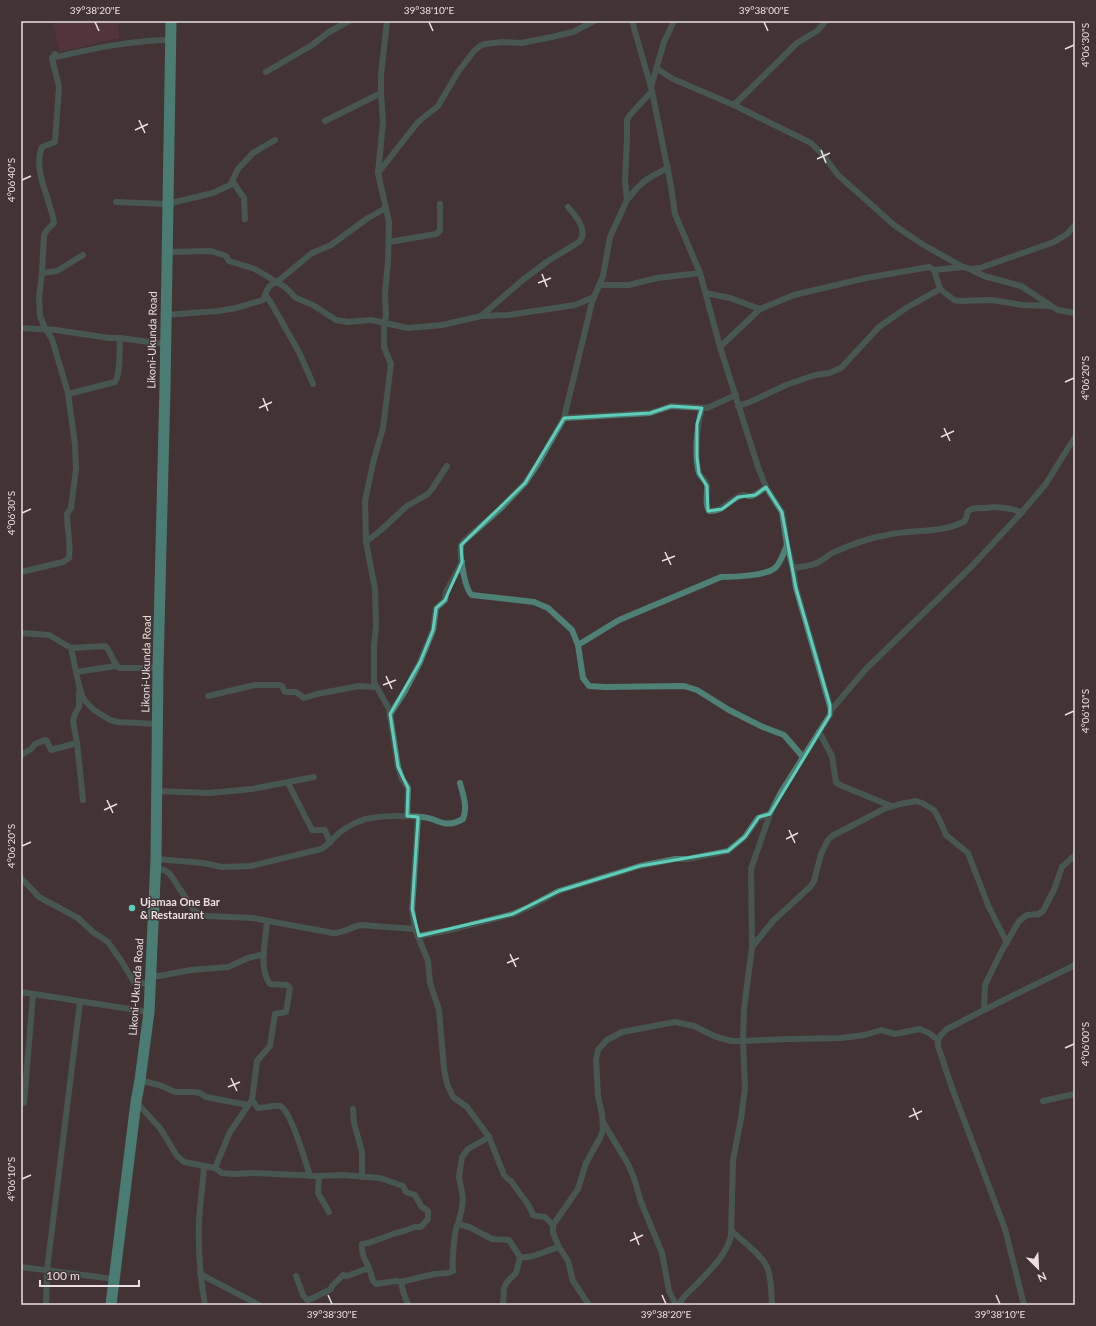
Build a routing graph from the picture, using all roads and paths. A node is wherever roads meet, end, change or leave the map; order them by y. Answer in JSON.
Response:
{"nodes":[{"id":1,"x":171,"y":21,"type":"edge"},
{"id":2,"x":349,"y":21,"type":"edge"},
{"id":3,"x":386,"y":21,"type":"edge"},
{"id":4,"x":594,"y":21,"type":"edge"},
{"id":5,"x":632,"y":21,"type":"edge"},
{"id":6,"x":674,"y":21,"type":"edge"},
{"id":7,"x":826,"y":21,"type":"edge"},
{"id":8,"x":171,"y":40,"type":"junction"},
{"id":9,"x":656,"y":68,"type":"junction"},
{"id":10,"x":266,"y":72,"type":"dead end"},
{"id":11,"x":651,"y":89,"type":"junction"},
{"id":12,"x":381,"y":93,"type":"junction"},
{"id":13,"x":734,"y":105,"type":"junction"},
{"id":14,"x":325,"y":121,"type":"dead end"},
{"id":15,"x":275,"y":140,"type":"dead end"},
{"id":16,"x":668,"y":168,"type":"junction"},
{"id":17,"x":378,"y":173,"type":"junction"},
{"id":18,"x":233,"y":182,"type":"junction"},
{"id":19,"x":627,"y":200,"type":"junction"},
{"id":20,"x":116,"y":202,"type":"dead end"},
{"id":21,"x":168,"y":204,"type":"junction"},
{"id":22,"x":440,"y":204,"type":"dead end"},
{"id":23,"x":568,"y":207,"type":"dead end"},
{"id":24,"x":386,"y":208,"type":"junction"},
{"id":25,"x":245,"y":219,"type":"dead end"},
{"id":26,"x":1075,"y":225,"type":"edge"},
{"id":27,"x":389,"y":242,"type":"junction"},
{"id":28,"x":167,"y":252,"type":"junction"},
{"id":29,"x":83,"y":255,"type":"dead end"},
{"id":30,"x":967,"y":268,"type":"junction"},
{"id":31,"x":934,"y":270,"type":"junction"},
{"id":32,"x":700,"y":273,"type":"junction"},
{"id":33,"x":42,"y":274,"type":"junction"},
{"id":34,"x":277,"y":282,"type":"junction"},
{"id":35,"x":599,"y":284,"type":"junction"},
{"id":36,"x":940,"y":289,"type":"junction"},
{"id":37,"x":706,"y":293,"type":"junction"},
{"id":38,"x":265,"y":295,"type":"junction"},
{"id":39,"x":594,"y":298,"type":"junction"},
{"id":40,"x":1051,"y":306,"type":"junction"},
{"id":41,"x":760,"y":309,"type":"junction"},
{"id":42,"x":1075,"y":313,"type":"edge"},
{"id":43,"x":166,"y":315,"type":"junction"},
{"id":44,"x":481,"y":316,"type":"junction"},
{"id":45,"x":385,"y":322,"type":"junction"},
{"id":46,"x":21,"y":328,"type":"edge"},
{"id":47,"x":45,"y":328,"type":"junction"},
{"id":48,"x":120,"y":338,"type":"junction"},
{"id":49,"x":165,"y":344,"type":"junction"},
{"id":50,"x":720,"y":347,"type":"junction"},
{"id":51,"x":313,"y":384,"type":"dead end"},
{"id":52,"x":68,"y":394,"type":"junction"},
{"id":53,"x":736,"y":395,"type":"junction"},
{"id":54,"x":738,"y":406,"type":"junction"},
{"id":55,"x":702,"y":408,"type":"junction"},
{"id":56,"x":564,"y":418,"type":"junction"},
{"id":57,"x":1075,"y":437,"type":"edge"},
{"id":58,"x":447,"y":466,"type":"dead end"},
{"id":59,"x":766,"y":487,"type":"junction"},
{"id":60,"x":1022,"y":512,"type":"junction"},
{"id":61,"x":366,"y":542,"type":"junction"},
{"id":62,"x":787,"y":545,"type":"junction"},
{"id":63,"x":462,"y":562,"type":"junction"},
{"id":64,"x":793,"y":568,"type":"junction"},
{"id":65,"x":21,"y":572,"type":"edge"},
{"id":66,"x":21,"y":633,"type":"edge"},
{"id":67,"x":578,"y":645,"type":"junction"},
{"id":68,"x":71,"y":648,"type":"junction"},
{"id":69,"x":116,"y":666,"type":"junction"},
{"id":70,"x":158,"y":668,"type":"junction"},
{"id":71,"x":76,"y":672,"type":"junction"},
{"id":72,"x":78,"y":686,"type":"junction"},
{"id":73,"x":376,"y":687,"type":"junction"},
{"id":74,"x":208,"y":696,"type":"dead end"},
{"id":75,"x":831,"y":710,"type":"junction"},
{"id":76,"x":390,"y":714,"type":"junction"},
{"id":77,"x":158,"y":724,"type":"junction"},
{"id":78,"x":819,"y":732,"type":"junction"},
{"id":79,"x":77,"y":743,"type":"junction"},
{"id":80,"x":21,"y":755,"type":"edge"},
{"id":81,"x":803,"y":757,"type":"junction"},
{"id":82,"x":314,"y":777,"type":"dead end"},
{"id":83,"x":288,"y":783,"type":"junction"},
{"id":84,"x":460,"y":783,"type":"dead end"},
{"id":85,"x":156,"y":791,"type":"junction"},
{"id":86,"x":83,"y":800,"type":"dead end"},
{"id":87,"x":892,"y":806,"type":"junction"},
{"id":88,"x":770,"y":814,"type":"junction"},
{"id":89,"x":407,"y":816,"type":"junction"},
{"id":90,"x":418,"y":817,"type":"junction"},
{"id":91,"x":330,"y":843,"type":"junction"},
{"id":92,"x":1075,"y":855,"type":"edge"},
{"id":93,"x":156,"y":864,"type":"junction"},
{"id":94,"x":21,"y":878,"type":"edge"},
{"id":95,"x":267,"y":920,"type":"junction"},
{"id":96,"x":415,"y":929,"type":"junction"},
{"id":97,"x":419,"y":936,"type":"junction"},
{"id":98,"x":1007,"y":943,"type":"junction"},
{"id":99,"x":752,"y":947,"type":"junction"},
{"id":100,"x":264,"y":954,"type":"junction"},
{"id":101,"x":1075,"y":965,"type":"edge"},
{"id":102,"x":151,"y":980,"type":"junction"},
{"id":103,"x":21,"y":992,"type":"edge"},
{"id":104,"x":33,"y":995,"type":"junction"},
{"id":105,"x":80,"y":1002,"type":"junction"},
{"id":106,"x":984,"y":1010,"type":"junction"},
{"id":107,"x":149,"y":1012,"type":"junction"},
{"id":108,"x":938,"y":1040,"type":"junction"},
{"id":109,"x":743,"y":1042,"type":"junction"},
{"id":110,"x":140,"y":1080,"type":"junction"},
{"id":111,"x":1075,"y":1094,"type":"edge"},
{"id":112,"x":1043,"y":1101,"type":"dead end"},
{"id":113,"x":136,"y":1102,"type":"junction"},
{"id":114,"x":24,"y":1103,"type":"dead end"},
{"id":115,"x":250,"y":1103,"type":"junction"},
{"id":116,"x":353,"y":1109,"type":"dead end"},
{"id":117,"x":602,"y":1121,"type":"junction"},
{"id":118,"x":489,"y":1137,"type":"junction"},
{"id":119,"x":204,"y":1166,"type":"junction"},
{"id":120,"x":215,"y":1168,"type":"junction"},
{"id":121,"x":310,"y":1176,"type":"junction"},
{"id":122,"x":319,"y":1176,"type":"junction"},
{"id":123,"x":362,"y":1177,"type":"junction"},
{"id":124,"x":329,"y":1212,"type":"dead end"},
{"id":125,"x":458,"y":1224,"type":"junction"},
{"id":126,"x":553,"y":1225,"type":"junction"},
{"id":127,"x":732,"y":1231,"type":"junction"},
{"id":128,"x":559,"y":1247,"type":"junction"},
{"id":129,"x":520,"y":1257,"type":"junction"},
{"id":130,"x":21,"y":1267,"type":"edge"},
{"id":131,"x":369,"y":1268,"type":"junction"},
{"id":132,"x":47,"y":1270,"type":"junction"},
{"id":133,"x":200,"y":1274,"type":"junction"},
{"id":134,"x":296,"y":1276,"type":"dead end"},
{"id":135,"x":114,"y":1279,"type":"junction"},
{"id":136,"x":401,"y":1282,"type":"junction"},
{"id":137,"x":46,"y":1305,"type":"edge"},
{"id":138,"x":111,"y":1305,"type":"edge"},
{"id":139,"x":205,"y":1305,"type":"edge"},
{"id":140,"x":259,"y":1305,"type":"edge"},
{"id":141,"x":408,"y":1305,"type":"edge"},
{"id":142,"x":503,"y":1305,"type":"edge"},
{"id":143,"x":590,"y":1305,"type":"edge"},
{"id":144,"x":676,"y":1305,"type":"edge"},
{"id":145,"x":679,"y":1305,"type":"edge"},
{"id":146,"x":772,"y":1305,"type":"edge"},
{"id":147,"x":1024,"y":1305,"type":"edge"}],
"edges":[{"from":1,"to":8,"type":"highway","name":"Likoni-Ukunda Road"},
{"from":2,"to":10,"type":"street"},
{"from":3,"to":12,"type":"street"},
{"from":4,"to":17,"type":"street"},
{"from":5,"to":11,"type":"street"},
{"from":6,"to":9,"type":"street"},
{"from":7,"to":13,"type":"street"},
{"from":8,"to":21,"type":"highway","name":"Likoni-Ukunda Road"},
{"from":8,"to":33,"type":"street"},
{"from":9,"to":11,"type":"street"},
{"from":9,"to":13,"type":"street"},
{"from":11,"to":16,"type":"street"},
{"from":11,"to":19,"type":"street"},
{"from":12,"to":14,"type":"street"},
{"from":12,"to":17,"type":"street"},
{"from":13,"to":30,"type":"street"},
{"from":15,"to":18,"type":"street"},
{"from":16,"to":19,"type":"street"},
{"from":16,"to":32,"type":"street"},
{"from":17,"to":24,"type":"street"},
{"from":18,"to":21,"type":"street"},
{"from":18,"to":25,"type":"street"},
{"from":19,"to":35,"type":"street"},
{"from":20,"to":21,"type":"street"},
{"from":21,"to":28,"type":"highway","name":"Likoni-Ukunda Road"},
{"from":22,"to":27,"type":"street"},
{"from":23,"to":44,"type":"street"},
{"from":24,"to":27,"type":"street"},
{"from":24,"to":34,"type":"street"},
{"from":26,"to":30,"type":"street"},
{"from":27,"to":45,"type":"street"},
{"from":28,"to":34,"type":"street"},
{"from":28,"to":43,"type":"highway","name":"Likoni-Ukunda Road"},
{"from":29,"to":33,"type":"street"},
{"from":30,"to":31,"type":"street"},
{"from":30,"to":40,"type":"street"},
{"from":31,"to":36,"type":"street"},
{"from":31,"to":41,"type":"street"},
{"from":32,"to":35,"type":"street"},
{"from":32,"to":37,"type":"street"},
{"from":33,"to":47,"type":"street"},
{"from":34,"to":38,"type":"street"},
{"from":34,"to":45,"type":"street"},
{"from":35,"to":39,"type":"street"},
{"from":36,"to":40,"type":"street"},
{"from":36,"to":54,"type":"street"},
{"from":37,"to":41,"type":"street"},
{"from":37,"to":50,"type":"street"},
{"from":38,"to":43,"type":"street"},
{"from":38,"to":51,"type":"street"},
{"from":39,"to":44,"type":"street"},
{"from":39,"to":56,"type":"street"},
{"from":40,"to":42,"type":"street"},
{"from":41,"to":50,"type":"street"},
{"from":43,"to":49,"type":"highway","name":"Likoni-Ukunda Road"},
{"from":44,"to":45,"type":"street"},
{"from":45,"to":61,"type":"street"},
{"from":46,"to":47,"type":"street"},
{"from":47,"to":48,"type":"street"},
{"from":47,"to":52,"type":"street"},
{"from":48,"to":49,"type":"street"},
{"from":48,"to":52,"type":"street"},
{"from":49,"to":70,"type":"highway","name":"Likoni-Ukunda Road"},
{"from":50,"to":53,"type":"street"},
{"from":52,"to":65,"type":"street"},
{"from":53,"to":54,"type":"street"},
{"from":53,"to":55,"type":"street"},
{"from":54,"to":59,"type":"street"},
{"from":55,"to":56,"type":"street"},
{"from":55,"to":59,"type":"street"},
{"from":56,"to":63,"type":"street"},
{"from":57,"to":60,"type":"street"},
{"from":58,"to":61,"type":"street"},
{"from":59,"to":62,"type":"street"},
{"from":60,"to":64,"type":"street"},
{"from":60,"to":75,"type":"street"},
{"from":61,"to":73,"type":"street"},
{"from":62,"to":64,"type":"street"},
{"from":62,"to":67,"type":"street"},
{"from":63,"to":67,"type":"street"},
{"from":63,"to":76,"type":"street"},
{"from":64,"to":75,"type":"street"},
{"from":66,"to":68,"type":"street"},
{"from":67,"to":81,"type":"street"},
{"from":68,"to":69,"type":"street"},
{"from":68,"to":71,"type":"street"},
{"from":69,"to":70,"type":"street"},
{"from":69,"to":71,"type":"street"},
{"from":70,"to":77,"type":"highway","name":"Likoni-Ukunda Road"},
{"from":71,"to":72,"type":"street"},
{"from":72,"to":77,"type":"street"},
{"from":72,"to":79,"type":"street"},
{"from":73,"to":74,"type":"street"},
{"from":73,"to":76,"type":"street"},
{"from":75,"to":78,"type":"street"},
{"from":76,"to":89,"type":"street"},
{"from":77,"to":85,"type":"highway","name":"Likoni-Ukunda Road"},
{"from":78,"to":81,"type":"street"},
{"from":78,"to":87,"type":"street"},
{"from":79,"to":80,"type":"street"},
{"from":79,"to":86,"type":"street"},
{"from":81,"to":88,"type":"street"},
{"from":82,"to":83,"type":"street"},
{"from":83,"to":85,"type":"street"},
{"from":83,"to":91,"type":"street"},
{"from":84,"to":90,"type":"street"},
{"from":85,"to":93,"type":"highway","name":"Likoni-Ukunda Road"},
{"from":87,"to":98,"type":"street"},
{"from":87,"to":99,"type":"street"},
{"from":88,"to":97,"type":"street"},
{"from":88,"to":99,"type":"street"},
{"from":89,"to":90,"type":"street"},
{"from":89,"to":91,"type":"street"},
{"from":90,"to":96,"type":"street"},
{"from":91,"to":93,"type":"street"},
{"from":92,"to":98,"type":"street"},
{"from":93,"to":95,"type":"street"},
{"from":93,"to":102,"type":"highway","name":"Likoni-Ukunda Road"},
{"from":94,"to":102,"type":"street"},
{"from":95,"to":96,"type":"street"},
{"from":95,"to":100,"type":"street"},
{"from":96,"to":97,"type":"street"},
{"from":97,"to":118,"type":"street"},
{"from":98,"to":106,"type":"street"},
{"from":99,"to":109,"type":"street"},
{"from":100,"to":102,"type":"street"},
{"from":100,"to":115,"type":"street"},
{"from":101,"to":106,"type":"street"},
{"from":102,"to":107,"type":"highway","name":"Likoni-Ukunda Road"},
{"from":103,"to":104,"type":"street"},
{"from":104,"to":105,"type":"street"},
{"from":104,"to":114,"type":"street"},
{"from":105,"to":107,"type":"street"},
{"from":105,"to":132,"type":"street"},
{"from":106,"to":108,"type":"street"},
{"from":107,"to":110,"type":"highway","name":"Likoni-Ukunda Road"},
{"from":108,"to":109,"type":"street"},
{"from":108,"to":147,"type":"street"},
{"from":109,"to":117,"type":"street"},
{"from":109,"to":127,"type":"street"},
{"from":110,"to":113,"type":"highway","name":"Likoni-Ukunda Road"},
{"from":110,"to":115,"type":"street"},
{"from":111,"to":112,"type":"street"},
{"from":113,"to":119,"type":"street"},
{"from":113,"to":135,"type":"highway","name":"Likoni-Ukunda Road"},
{"from":115,"to":120,"type":"street"},
{"from":115,"to":121,"type":"street"},
{"from":116,"to":123,"type":"street"},
{"from":117,"to":126,"type":"street"},
{"from":117,"to":144,"type":"street"},
{"from":118,"to":125,"type":"street"},
{"from":118,"to":126,"type":"street"},
{"from":119,"to":120,"type":"street"},
{"from":119,"to":133,"type":"street"},
{"from":120,"to":121,"type":"street"},
{"from":121,"to":122,"type":"street"},
{"from":122,"to":123,"type":"street"},
{"from":122,"to":124,"type":"street"},
{"from":123,"to":131,"type":"street"},
{"from":125,"to":129,"type":"street"},
{"from":125,"to":136,"type":"street"},
{"from":126,"to":128,"type":"street"},
{"from":127,"to":145,"type":"street"},
{"from":127,"to":146,"type":"street"},
{"from":128,"to":129,"type":"street"},
{"from":128,"to":143,"type":"street"},
{"from":129,"to":142,"type":"street"},
{"from":130,"to":132,"type":"street"},
{"from":131,"to":134,"type":"street"},
{"from":131,"to":136,"type":"street"},
{"from":132,"to":135,"type":"street"},
{"from":132,"to":137,"type":"street"},
{"from":133,"to":139,"type":"street"},
{"from":133,"to":140,"type":"street"},
{"from":135,"to":138,"type":"highway","name":"Likoni-Ukunda Road"},
{"from":136,"to":141,"type":"street"}]}
